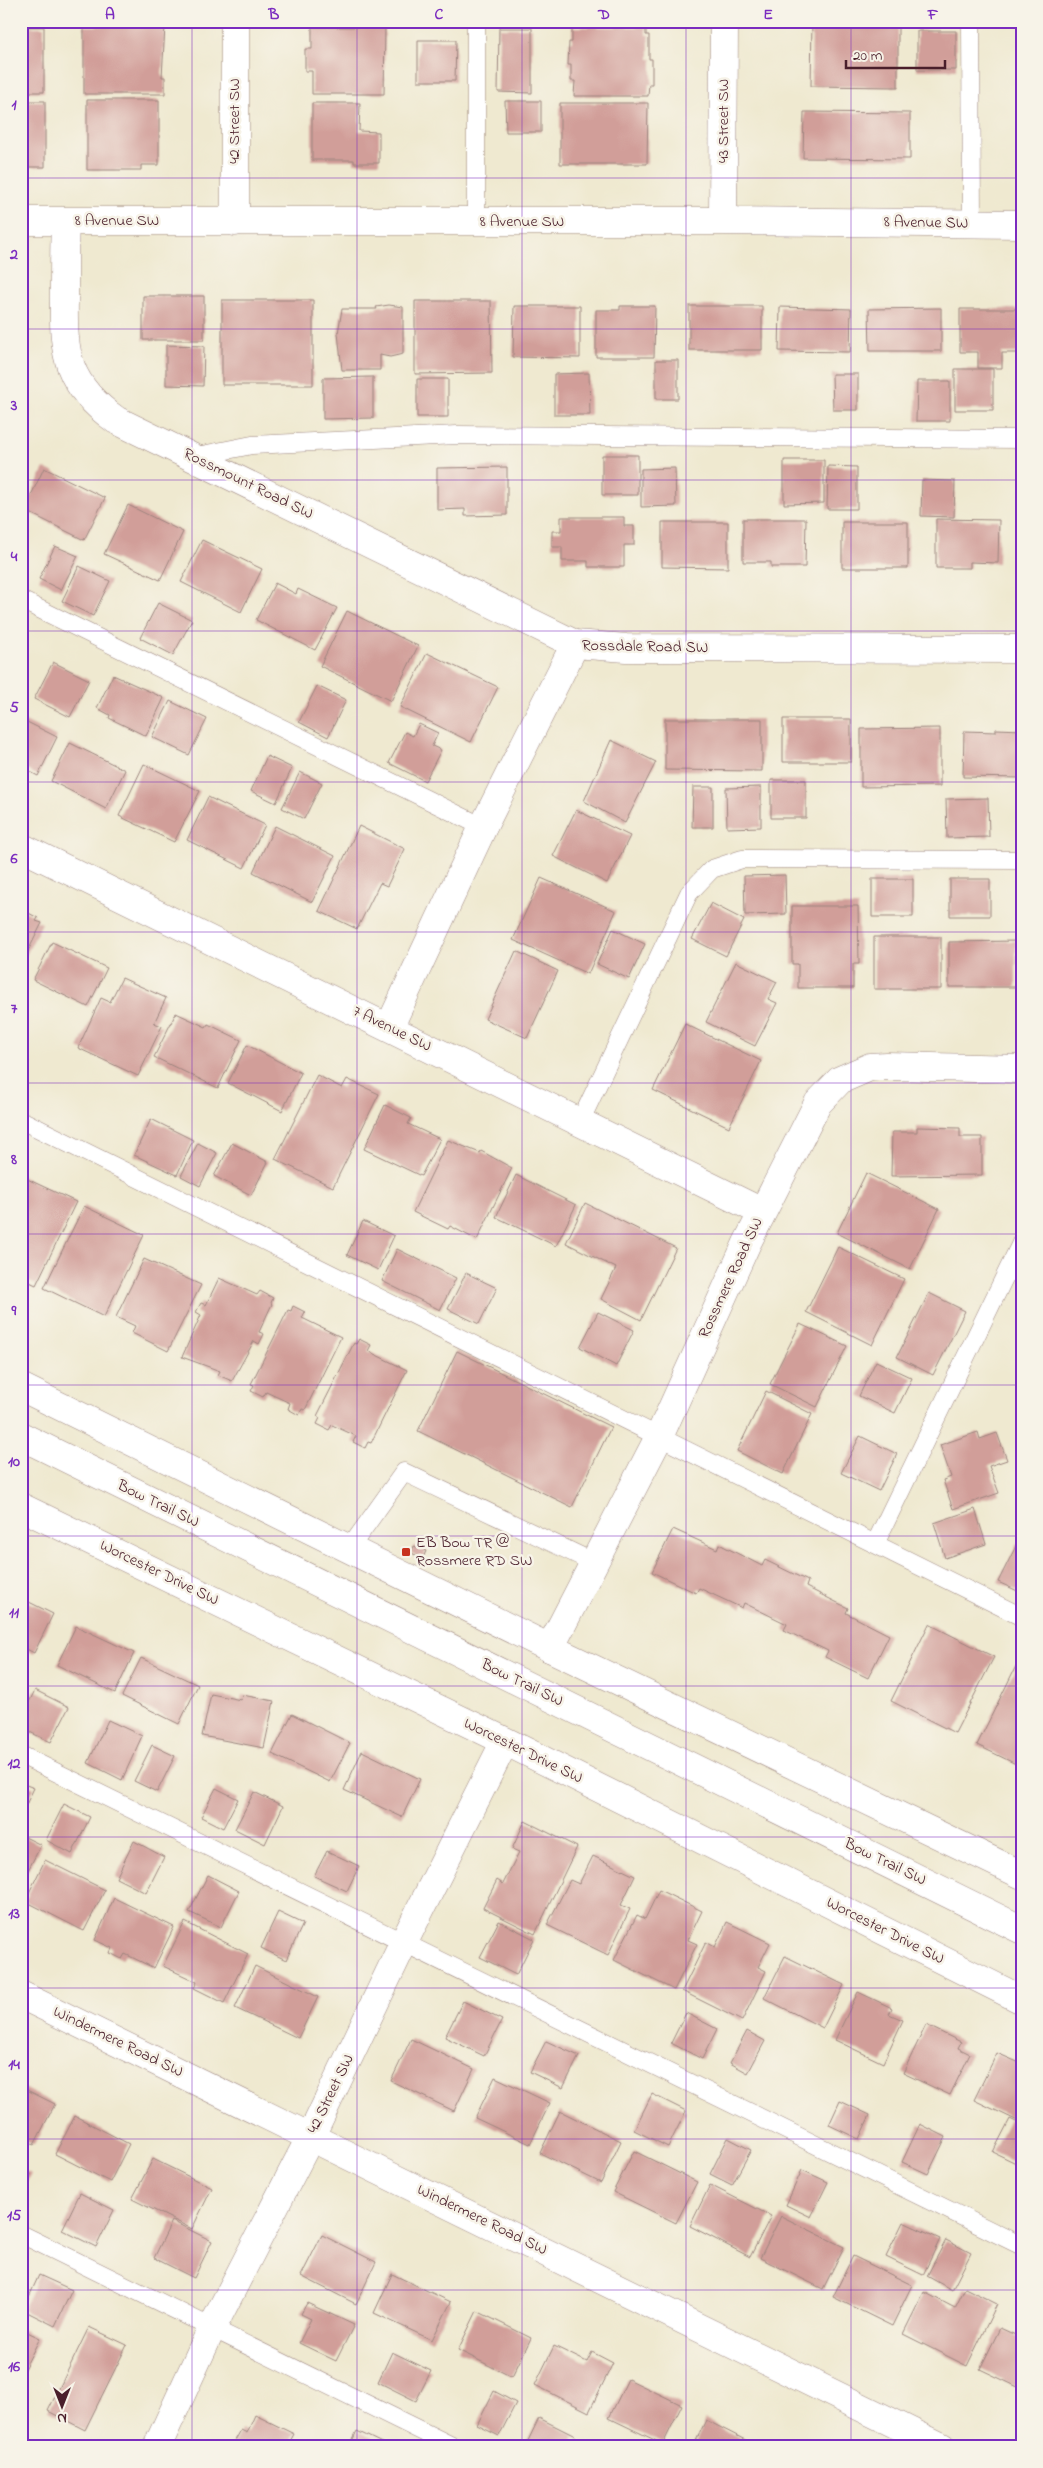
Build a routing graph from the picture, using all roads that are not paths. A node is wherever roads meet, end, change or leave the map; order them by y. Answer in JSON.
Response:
{"nodes":[{"id":1,"x":235,"y":21,"type":"edge"},
{"id":2,"x":476,"y":21,"type":"edge"},
{"id":3,"x":724,"y":21,"type":"edge"},
{"id":4,"x":972,"y":21,"type":"edge"},
{"id":5,"x":21,"y":221,"type":"edge"},
{"id":6,"x":65,"y":221,"type":"junction"},
{"id":7,"x":724,"y":221,"type":"junction"},
{"id":8,"x":235,"y":222,"type":"junction"},
{"id":9,"x":476,"y":222,"type":"junction"},
{"id":10,"x":972,"y":224,"type":"junction"},
{"id":11,"x":1022,"y":224,"type":"edge"},
{"id":12,"x":1022,"y":439,"type":"edge"},
{"id":13,"x":192,"y":457,"type":"junction"},
{"id":14,"x":21,"y":600,"type":"edge"},
{"id":15,"x":575,"y":644,"type":"junction"},
{"id":16,"x":1022,"y":649,"type":"edge"},
{"id":17,"x":483,"y":827,"type":"junction"},
{"id":18,"x":21,"y":846,"type":"edge"},
{"id":19,"x":1022,"y":860,"type":"edge"},
{"id":20,"x":389,"y":1028,"type":"junction"},
{"id":21,"x":1022,"y":1068,"type":"edge"},
{"id":22,"x":21,"y":1120,"type":"edge"},
{"id":23,"x":580,"y":1122,"type":"junction"},
{"id":24,"x":762,"y":1212,"type":"junction"},
{"id":25,"x":1022,"y":1241,"type":"edge"},
{"id":26,"x":21,"y":1388,"type":"edge"},
{"id":27,"x":21,"y":1436,"type":"edge"},
{"id":28,"x":659,"y":1437,"type":"junction"},
{"id":29,"x":21,"y":1507,"type":"edge"},
{"id":30,"x":875,"y":1544,"type":"junction"},
{"id":31,"x":349,"y":1549,"type":"junction"},
{"id":32,"x":595,"y":1563,"type":"junction"},
{"id":33,"x":1022,"y":1616,"type":"edge"},
{"id":34,"x":550,"y":1648,"type":"junction"},
{"id":35,"x":505,"y":1741,"type":"junction"},
{"id":36,"x":21,"y":1755,"type":"edge"},
{"id":37,"x":1022,"y":1875,"type":"edge"},
{"id":38,"x":1022,"y":1930,"type":"edge"},
{"id":39,"x":403,"y":1944,"type":"junction"},
{"id":40,"x":21,"y":1995,"type":"edge"},
{"id":41,"x":1022,"y":2000,"type":"edge"},
{"id":42,"x":311,"y":2136,"type":"junction"},
{"id":43,"x":21,"y":2234,"type":"edge"},
{"id":44,"x":1022,"y":2246,"type":"edge"},
{"id":45,"x":212,"y":2328,"type":"junction"},
{"id":46,"x":156,"y":2447,"type":"edge"},
{"id":47,"x":454,"y":2447,"type":"edge"},
{"id":48,"x":942,"y":2447,"type":"edge"}],
"edges":[{"from":1,"to":8,"type":"street","name":"42 Street SW"},
{"from":2,"to":9,"type":"lane"},
{"from":3,"to":7,"type":"street","name":"43 Street SW"},
{"from":4,"to":10,"type":"lane"},
{"from":5,"to":6,"type":"street","name":"8 Avenue SW"},
{"from":6,"to":8,"type":"street","name":"8 Avenue SW"},
{"from":6,"to":13,"type":"street","name":"Rossmount Road SW"},
{"from":7,"to":9,"type":"street","name":"8 Avenue SW"},
{"from":7,"to":10,"type":"street","name":"8 Avenue SW"},
{"from":8,"to":9,"type":"street","name":"8 Avenue SW"},
{"from":10,"to":11,"type":"street","name":"8 Avenue SW"},
{"from":12,"to":13,"type":"lane"},
{"from":13,"to":15,"type":"street","name":"Rossmount Road SW"},
{"from":14,"to":17,"type":"lane"},
{"from":15,"to":16,"type":"street","name":"Rossdale Road SW"},
{"from":15,"to":17,"type":"street","name":"Rossdale Road SW"},
{"from":17,"to":20,"type":"street","name":"Rossdale Road SW"},
{"from":18,"to":20,"type":"street","name":"7 Avenue SW"},
{"from":19,"to":23,"type":"lane"},
{"from":20,"to":23,"type":"street","name":"7 Avenue SW"},
{"from":21,"to":24,"type":"street","name":"Rossmere Road SW"},
{"from":22,"to":28,"type":"lane"},
{"from":23,"to":24,"type":"street","name":"7 Avenue SW"},
{"from":24,"to":28,"type":"street","name":"Rossmere Road SW"},
{"from":25,"to":30,"type":"lane"},
{"from":26,"to":31,"type":"street"},
{"from":27,"to":38,"type":"street","name":"Bow Trail SW"},
{"from":28,"to":30,"type":"lane"},
{"from":28,"to":32,"type":"street","name":"Rossmere Road SW"},
{"from":29,"to":35,"type":"street","name":"Worcester Drive SW"},
{"from":30,"to":33,"type":"lane"},
{"from":31,"to":32,"type":"lane"},
{"from":31,"to":34,"type":"street"},
{"from":32,"to":34,"type":"street","name":"Rossmere Road SW"},
{"from":34,"to":37,"type":"street"},
{"from":35,"to":39,"type":"street","name":"42 Street SW"},
{"from":35,"to":41,"type":"street","name":"Worcester Drive SW"},
{"from":36,"to":39,"type":"lane"},
{"from":39,"to":42,"type":"street","name":"42 Street SW"},
{"from":39,"to":44,"type":"lane"},
{"from":40,"to":42,"type":"street","name":"Windermere Road SW"},
{"from":42,"to":45,"type":"street","name":"42 Street SW"},
{"from":42,"to":48,"type":"street","name":"Windermere Road SW"},
{"from":43,"to":45,"type":"lane"},
{"from":45,"to":46,"type":"street","name":"42 Street SW"},
{"from":45,"to":47,"type":"lane"}]}
